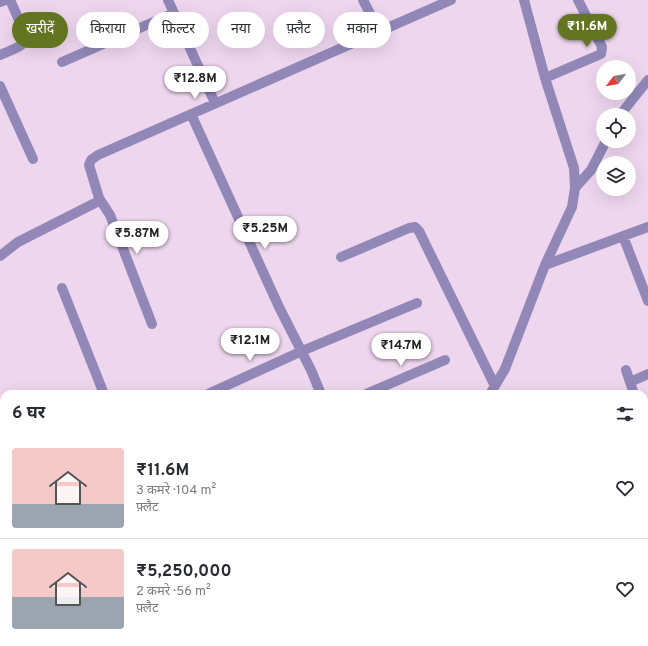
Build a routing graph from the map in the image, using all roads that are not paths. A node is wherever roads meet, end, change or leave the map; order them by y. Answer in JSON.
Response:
{"nodes":[{"id":1,"x":5,"y":0,"type":"edge"},
{"id":2,"x":10,"y":0,"type":"edge"},
{"id":3,"x":168,"y":0,"type":"edge"},
{"id":4,"x":364,"y":0,"type":"edge"},
{"id":5,"x":451,"y":0,"type":"edge"},
{"id":6,"x":524,"y":0,"type":"edge"},
{"id":7,"x":578,"y":0,"type":"edge"},
{"id":8,"x":0,"y":2,"type":"edge"},
{"id":9,"x":174,"y":12,"type":"edge"},
{"id":10,"x":370,"y":12,"type":"edge"},
{"id":11,"x":148,"y":24,"type":"edge"},
{"id":12,"x":391,"y":26,"type":"edge"},
{"id":13,"x":190,"y":48,"type":"edge"},
{"id":14,"x":340,"y":48,"type":"edge"},
{"id":15,"x":0,"y":55,"type":"edge"},
{"id":16,"x":62,"y":62,"type":"dead end"},
{"id":17,"x":544,"y":78,"type":"junction"},
{"id":18,"x":648,"y":80,"type":"edge"},
{"id":19,"x":0,"y":86,"type":"edge"},
{"id":20,"x":215,"y":103,"type":"junction"},
{"id":21,"x":626,"y":108,"type":"edge"},
{"id":22,"x":191,"y":114,"type":"junction"},
{"id":23,"x":602,"y":148,"type":"edge"},
{"id":24,"x":33,"y":159,"type":"dead end"},
{"id":25,"x":576,"y":188,"type":"junction"},
{"id":26,"x":99,"y":198,"type":"junction"},
{"id":27,"x":648,"y":227,"type":"edge"},
{"id":28,"x":623,"y":236,"type":"junction"},
{"id":29,"x":0,"y":256,"type":"edge"},
{"id":30,"x":341,"y":257,"type":"dead end"},
{"id":31,"x":545,"y":265,"type":"junction"},
{"id":32,"x":62,"y":288,"type":"dead end"},
{"id":33,"x":648,"y":301,"type":"edge"},
{"id":34,"x":417,"y":303,"type":"dead end"},
{"id":35,"x":152,"y":324,"type":"dead end"},
{"id":36,"x":302,"y":351,"type":"junction"},
{"id":37,"x":445,"y":360,"type":"dead end"},
{"id":38,"x":626,"y":370,"type":"dead end"},
{"id":39,"x":648,"y":374,"type":"edge"},
{"id":40,"x":630,"y":382,"type":"junction"},
{"id":41,"x":102,"y":390,"type":"edge"},
{"id":42,"x":217,"y":390,"type":"edge"},
{"id":43,"x":318,"y":390,"type":"edge"},
{"id":44,"x":375,"y":390,"type":"edge"},
{"id":45,"x":492,"y":390,"type":"edge"},
{"id":46,"x":633,"y":390,"type":"edge"}],
"edges":[{"from":1,"to":8,"type":"street"},
{"from":2,"to":15,"type":"street"},
{"from":3,"to":9,"type":"street"},
{"from":4,"to":10,"type":"street"},
{"from":5,"to":12,"type":"street"},
{"from":6,"to":17,"type":"street"},
{"from":7,"to":17,"type":"street"},
{"from":11,"to":16,"type":"street"},
{"from":13,"to":20,"type":"street"},
{"from":14,"to":20,"type":"street"},
{"from":17,"to":25,"type":"street"},
{"from":18,"to":21,"type":"street"},
{"from":19,"to":24,"type":"street"},
{"from":20,"to":22,"type":"street"},
{"from":22,"to":26,"type":"street"},
{"from":22,"to":36,"type":"street"},
{"from":23,"to":25,"type":"street"},
{"from":25,"to":31,"type":"street"},
{"from":26,"to":29,"type":"street"},
{"from":26,"to":35,"type":"street"},
{"from":27,"to":28,"type":"street"},
{"from":28,"to":31,"type":"street"},
{"from":28,"to":33,"type":"street"},
{"from":30,"to":45,"type":"street"},
{"from":31,"to":45,"type":"street"},
{"from":32,"to":41,"type":"street"},
{"from":34,"to":36,"type":"street"},
{"from":36,"to":42,"type":"street"},
{"from":36,"to":43,"type":"street"},
{"from":37,"to":44,"type":"street"},
{"from":38,"to":40,"type":"street"},
{"from":39,"to":40,"type":"street"},
{"from":40,"to":46,"type":"street"}]}
